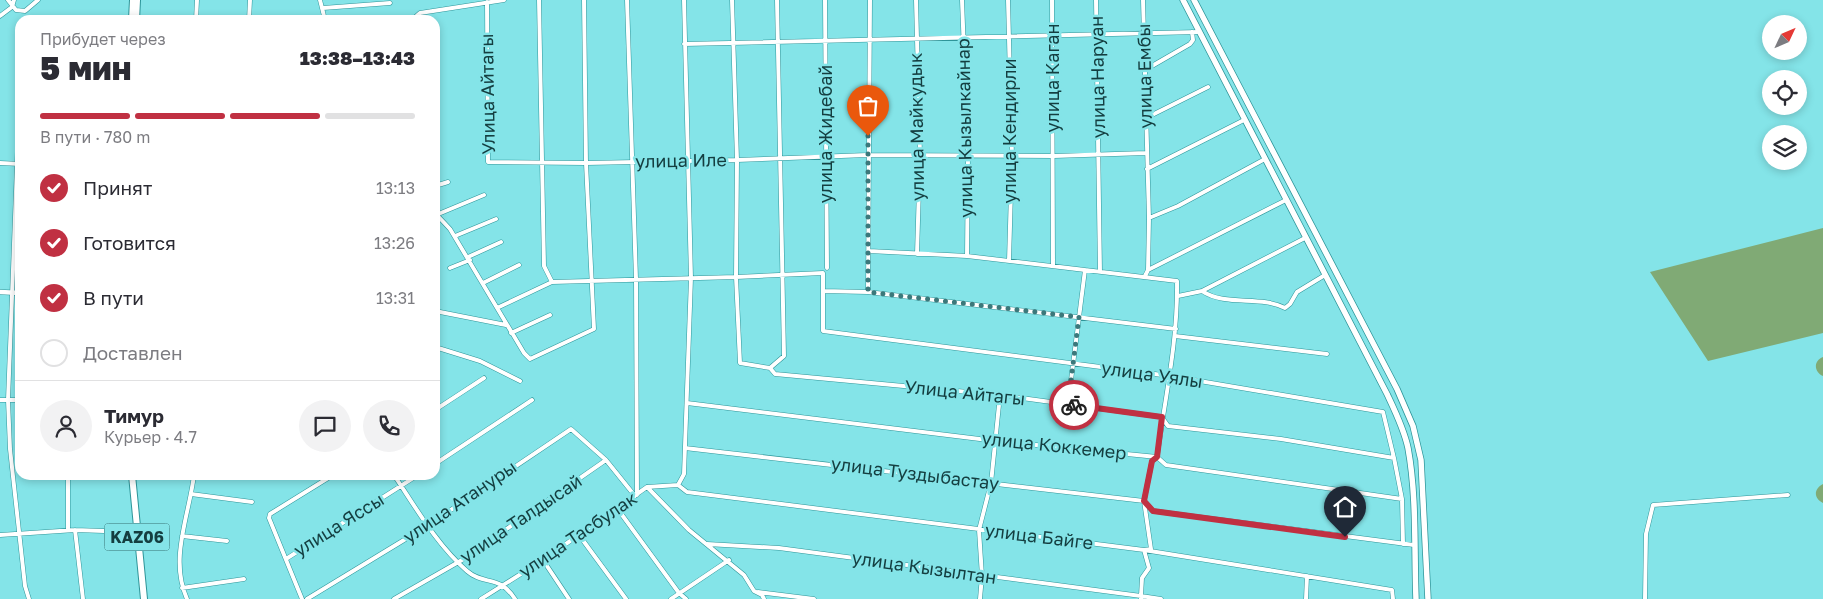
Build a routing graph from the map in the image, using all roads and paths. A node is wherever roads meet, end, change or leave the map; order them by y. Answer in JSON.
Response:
{"nodes":[{"id":1,"x":8,"y":0,"type":"edge"},
{"id":2,"x":14,"y":0,"type":"edge"},
{"id":3,"x":38,"y":0,"type":"edge"},
{"id":4,"x":132,"y":0,"type":"edge"},
{"id":5,"x":137,"y":0,"type":"edge"},
{"id":6,"x":197,"y":0,"type":"edge"},
{"id":7,"x":250,"y":0,"type":"edge"},
{"id":8,"x":320,"y":0,"type":"edge"},
{"id":9,"x":504,"y":0,"type":"edge"},
{"id":10,"x":539,"y":0,"type":"edge"},
{"id":11,"x":584,"y":0,"type":"edge"},
{"id":12,"x":627,"y":0,"type":"edge"},
{"id":13,"x":684,"y":0,"type":"edge"},
{"id":14,"x":732,"y":0,"type":"edge"},
{"id":15,"x":777,"y":0,"type":"edge"},
{"id":16,"x":825,"y":0,"type":"edge"},
{"id":17,"x":870,"y":0,"type":"edge"},
{"id":18,"x":916,"y":0,"type":"edge"},
{"id":19,"x":962,"y":0,"type":"edge"},
{"id":20,"x":1008,"y":0,"type":"edge"},
{"id":21,"x":1052,"y":0,"type":"edge"},
{"id":22,"x":1096,"y":0,"type":"edge"},
{"id":23,"x":1143,"y":0,"type":"edge"},
{"id":24,"x":1183,"y":0,"type":"edge"},
{"id":25,"x":1194,"y":0,"type":"edge"},
{"id":26,"x":487,"y":2,"type":"junction"},
{"id":27,"x":390,"y":3,"type":"dead end"},
{"id":28,"x":12,"y":7,"type":"junction"},
{"id":29,"x":323,"y":8,"type":"junction"},
{"id":30,"x":132,"y":15,"type":"edge"},
{"id":31,"x":136,"y":15,"type":"edge"},
{"id":32,"x":196,"y":15,"type":"edge"},
{"id":33,"x":249,"y":15,"type":"edge"},
{"id":34,"x":324,"y":15,"type":"edge"},
{"id":35,"x":418,"y":15,"type":"edge"},
{"id":36,"x":0,"y":16,"type":"edge"},
{"id":37,"x":1192,"y":32,"type":"junction"},
{"id":38,"x":1200,"y":32,"type":"junction"},
{"id":39,"x":1096,"y":33,"type":"junction"},
{"id":40,"x":1144,"y":33,"type":"junction"},
{"id":41,"x":1009,"y":35,"type":"junction"},
{"id":42,"x":1053,"y":35,"type":"junction"},
{"id":43,"x":964,"y":36,"type":"junction"},
{"id":44,"x":916,"y":38,"type":"junction"},
{"id":45,"x":870,"y":39,"type":"junction"},
{"id":46,"x":826,"y":40,"type":"junction"},
{"id":47,"x":733,"y":42,"type":"junction"},
{"id":48,"x":776,"y":42,"type":"junction"},
{"id":49,"x":684,"y":44,"type":"junction"},
{"id":50,"x":1145,"y":70,"type":"junction"},
{"id":51,"x":1208,"y":87,"type":"dead end"},
{"id":52,"x":1146,"y":118,"type":"junction"},
{"id":53,"x":1244,"y":120,"type":"junction"},
{"id":54,"x":1146,"y":153,"type":"junction"},
{"id":55,"x":1099,"y":154,"type":"junction"},
{"id":56,"x":867,"y":155,"type":"junction"},
{"id":57,"x":920,"y":155,"type":"junction"},
{"id":58,"x":968,"y":156,"type":"junction"},
{"id":59,"x":1012,"y":156,"type":"junction"},
{"id":60,"x":1054,"y":156,"type":"junction"},
{"id":61,"x":827,"y":157,"type":"junction"},
{"id":62,"x":781,"y":159,"type":"junction"},
{"id":63,"x":1265,"y":159,"type":"junction"},
{"id":64,"x":737,"y":160,"type":"junction"},
{"id":65,"x":688,"y":161,"type":"junction"},
{"id":66,"x":541,"y":162,"type":"junction"},
{"id":67,"x":631,"y":162,"type":"junction"},
{"id":68,"x":0,"y":163,"type":"edge"},
{"id":69,"x":586,"y":163,"type":"junction"},
{"id":70,"x":15,"y":164,"type":"edge"},
{"id":71,"x":1147,"y":169,"type":"junction"},
{"id":72,"x":448,"y":182,"type":"dead end"},
{"id":73,"x":440,"y":184,"type":"edge"},
{"id":74,"x":484,"y":195,"type":"dead end"},
{"id":75,"x":1286,"y":200,"type":"junction"},
{"id":76,"x":15,"y":212,"type":"edge"},
{"id":77,"x":440,"y":212,"type":"edge"},
{"id":78,"x":1149,"y":218,"type":"junction"},
{"id":79,"x":440,"y":219,"type":"edge"},
{"id":80,"x":496,"y":219,"type":"dead end"},
{"id":81,"x":455,"y":236,"type":"junction"},
{"id":82,"x":1305,"y":238,"type":"junction"},
{"id":83,"x":501,"y":242,"type":"dead end"},
{"id":84,"x":869,"y":251,"type":"junction"},
{"id":85,"x":917,"y":254,"type":"junction"},
{"id":86,"x":967,"y":256,"type":"junction"},
{"id":87,"x":469,"y":258,"type":"junction"},
{"id":88,"x":1009,"y":261,"type":"junction"},
{"id":89,"x":519,"y":265,"type":"dead end"},
{"id":90,"x":1054,"y":266,"type":"junction"},
{"id":91,"x":450,"y":268,"type":"dead end"},
{"id":92,"x":827,"y":268,"type":"dead end"},
{"id":93,"x":1085,"y":270,"type":"junction"},
{"id":94,"x":1148,"y":270,"type":"junction"},
{"id":95,"x":1100,"y":272,"type":"junction"},
{"id":96,"x":784,"y":273,"type":"junction"},
{"id":97,"x":1325,"y":275,"type":"junction"},
{"id":98,"x":1145,"y":276,"type":"junction"},
{"id":99,"x":736,"y":277,"type":"junction"},
{"id":100,"x":691,"y":278,"type":"junction"},
{"id":101,"x":636,"y":279,"type":"junction"},
{"id":102,"x":592,"y":280,"type":"junction"},
{"id":103,"x":552,"y":282,"type":"junction"},
{"id":104,"x":483,"y":283,"type":"junction"},
{"id":105,"x":824,"y":291,"type":"junction"},
{"id":106,"x":1202,"y":291,"type":"junction"},
{"id":107,"x":0,"y":292,"type":"edge"},
{"id":108,"x":10,"y":292,"type":"junction"},
{"id":109,"x":15,"y":292,"type":"edge"},
{"id":110,"x":868,"y":292,"type":"junction"},
{"id":111,"x":1178,"y":296,"type":"junction"},
{"id":112,"x":497,"y":308,"type":"junction"},
{"id":113,"x":440,"y":312,"type":"edge"},
{"id":114,"x":550,"y":315,"type":"dead end"},
{"id":115,"x":1079,"y":317,"type":"junction"},
{"id":116,"x":507,"y":325,"type":"junction"},
{"id":117,"x":1176,"y":329,"type":"junction"},
{"id":118,"x":512,"y":333,"type":"junction"},
{"id":119,"x":1176,"y":336,"type":"junction"},
{"id":120,"x":440,"y":349,"type":"edge"},
{"id":121,"x":1327,"y":354,"type":"dead end"},
{"id":122,"x":1073,"y":364,"type":"junction"},
{"id":123,"x":770,"y":368,"type":"junction"},
{"id":124,"x":1170,"y":376,"type":"junction"},
{"id":125,"x":484,"y":378,"type":"dead end"},
{"id":126,"x":520,"y":381,"type":"dead end"},
{"id":127,"x":1000,"y":395,"type":"junction"},
{"id":128,"x":0,"y":400,"type":"edge"},
{"id":129,"x":8,"y":400,"type":"junction"},
{"id":130,"x":15,"y":400,"type":"edge"},
{"id":131,"x":532,"y":400,"type":"dead end"},
{"id":132,"x":687,"y":403,"type":"junction"},
{"id":133,"x":1068,"y":404,"type":"junction"},
{"id":134,"x":440,"y":407,"type":"edge"},
{"id":135,"x":1162,"y":417,"type":"junction"},
{"id":136,"x":996,"y":441,"type":"junction"},
{"id":137,"x":685,"y":448,"type":"junction"},
{"id":138,"x":1157,"y":457,"type":"junction"},
{"id":139,"x":1394,"y":458,"type":"junction"},
{"id":140,"x":606,"y":460,"type":"junction"},
{"id":141,"x":440,"y":461,"type":"edge"},
{"id":142,"x":68,"y":480,"type":"edge"},
{"id":143,"x":128,"y":480,"type":"edge"},
{"id":144,"x":132,"y":480,"type":"edge"},
{"id":145,"x":193,"y":480,"type":"edge"},
{"id":146,"x":325,"y":480,"type":"edge"},
{"id":147,"x":397,"y":480,"type":"edge"},
{"id":148,"x":410,"y":480,"type":"edge"},
{"id":149,"x":991,"y":483,"type":"junction"},
{"id":150,"x":678,"y":485,"type":"junction"},
{"id":151,"x":401,"y":486,"type":"junction"},
{"id":152,"x":647,"y":487,"type":"junction"},
{"id":153,"x":191,"y":494,"type":"junction"},
{"id":154,"x":636,"y":495,"type":"junction"},
{"id":155,"x":1788,"y":495,"type":"dead end"},
{"id":156,"x":1402,"y":499,"type":"junction"},
{"id":157,"x":1144,"y":501,"type":"junction"},
{"id":158,"x":252,"y":502,"type":"dead end"},
{"id":159,"x":618,"y":508,"type":"junction"},
{"id":160,"x":428,"y":526,"type":"junction"},
{"id":161,"x":68,"y":530,"type":"junction"},
{"id":162,"x":75,"y":530,"type":"junction"},
{"id":163,"x":979,"y":530,"type":"junction"},
{"id":164,"x":21,"y":532,"type":"junction"},
{"id":165,"x":133,"y":532,"type":"junction"},
{"id":166,"x":579,"y":534,"type":"junction"},
{"id":167,"x":0,"y":535,"type":"edge"},
{"id":168,"x":182,"y":536,"type":"junction"},
{"id":169,"x":227,"y":541,"type":"dead end"},
{"id":170,"x":707,"y":544,"type":"junction"},
{"id":171,"x":1403,"y":544,"type":"junction"},
{"id":172,"x":1414,"y":545,"type":"junction"},
{"id":173,"x":1144,"y":550,"type":"junction"},
{"id":174,"x":286,"y":559,"type":"junction"},
{"id":175,"x":543,"y":560,"type":"junction"},
{"id":176,"x":729,"y":560,"type":"junction"},
{"id":177,"x":457,"y":562,"type":"junction"},
{"id":178,"x":982,"y":576,"type":"junction"},
{"id":179,"x":1307,"y":576,"type":"junction"},
{"id":180,"x":244,"y":579,"type":"dead end"},
{"id":181,"x":503,"y":585,"type":"junction"},
{"id":182,"x":182,"y":588,"type":"junction"},
{"id":183,"x":754,"y":591,"type":"junction"},
{"id":184,"x":679,"y":594,"type":"junction"},
{"id":185,"x":1141,"y":598,"type":"edge"},
{"id":186,"x":29,"y":599,"type":"edge"},
{"id":187,"x":83,"y":599,"type":"edge"},
{"id":188,"x":140,"y":599,"type":"edge"},
{"id":189,"x":144,"y":599,"type":"edge"},
{"id":190,"x":187,"y":599,"type":"edge"},
{"id":191,"x":302,"y":599,"type":"edge"},
{"id":192,"x":307,"y":599,"type":"edge"},
{"id":193,"x":394,"y":599,"type":"edge"},
{"id":194,"x":481,"y":599,"type":"edge"},
{"id":195,"x":516,"y":599,"type":"edge"},
{"id":196,"x":569,"y":599,"type":"edge"},
{"id":197,"x":626,"y":599,"type":"edge"},
{"id":198,"x":671,"y":599,"type":"edge"},
{"id":199,"x":686,"y":599,"type":"edge"},
{"id":200,"x":764,"y":599,"type":"edge"},
{"id":201,"x":814,"y":599,"type":"edge"},
{"id":202,"x":980,"y":599,"type":"edge"},
{"id":203,"x":1161,"y":599,"type":"edge"},
{"id":204,"x":1306,"y":599,"type":"edge"},
{"id":205,"x":1393,"y":599,"type":"edge"},
{"id":206,"x":1416,"y":599,"type":"edge"},
{"id":207,"x":1428,"y":599,"type":"edge"},
{"id":208,"x":1645,"y":599,"type":"edge"}],
"edges":[{"from":1,"to":28,"type":"street"},
{"from":2,"to":28,"type":"street"},
{"from":3,"to":28,"type":"street"},
{"from":4,"to":30,"type":"highway"},
{"from":5,"to":31,"type":"highway"},
{"from":6,"to":32,"type":"street"},
{"from":7,"to":33,"type":"street"},
{"from":8,"to":29,"type":"street"},
{"from":9,"to":26,"type":"street"},
{"from":10,"to":66,"type":"street"},
{"from":11,"to":69,"type":"street"},
{"from":12,"to":67,"type":"street"},
{"from":13,"to":49,"type":"street"},
{"from":14,"to":47,"type":"street","name":"улица Иле"},
{"from":15,"to":48,"type":"street"},
{"from":16,"to":46,"type":"street","name":"улица Жидебай"},
{"from":17,"to":45,"type":"street"},
{"from":18,"to":44,"type":"street","name":"улица Майкудык"},
{"from":19,"to":43,"type":"street","name":"улица Кызылкайнар"},
{"from":20,"to":41,"type":"street","name":"улица Кендирли"},
{"from":21,"to":42,"type":"street","name":"улица Каган"},
{"from":22,"to":39,"type":"street","name":"улица Наруан"},
{"from":23,"to":40,"type":"street","name":"улица Ембы"},
{"from":24,"to":38,"type":"main road"},
{"from":25,"to":207,"type":"main road"},
{"from":26,"to":35,"type":"street"},
{"from":26,"to":66,"type":"street","name":"Улица Айтагы"},
{"from":27,"to":29,"type":"street"},
{"from":28,"to":36,"type":"street"},
{"from":29,"to":34,"type":"street"},
{"from":37,"to":38,"type":"street"},
{"from":37,"to":40,"type":"street"},
{"from":37,"to":50,"type":"street"},
{"from":38,"to":53,"type":"main road"},
{"from":39,"to":40,"type":"street"},
{"from":39,"to":42,"type":"street"},
{"from":39,"to":55,"type":"street","name":"улица Наруан"},
{"from":40,"to":50,"type":"street","name":"улица Ембы"},
{"from":41,"to":42,"type":"street"},
{"from":41,"to":43,"type":"street"},
{"from":41,"to":59,"type":"street","name":"улица Кендирли"},
{"from":42,"to":60,"type":"street","name":"улица Каган"},
{"from":43,"to":44,"type":"street"},
{"from":43,"to":58,"type":"street","name":"улица Кызылкайнар"},
{"from":44,"to":45,"type":"street"},
{"from":44,"to":57,"type":"street","name":"улица Майкудык"},
{"from":45,"to":46,"type":"street"},
{"from":45,"to":56,"type":"street"},
{"from":46,"to":48,"type":"street"},
{"from":46,"to":61,"type":"street","name":"улица Жидебай"},
{"from":47,"to":48,"type":"street"},
{"from":47,"to":49,"type":"street"},
{"from":47,"to":64,"type":"street","name":"улица Иле"},
{"from":48,"to":62,"type":"street"},
{"from":49,"to":65,"type":"street"},
{"from":50,"to":52,"type":"street","name":"улица Ембы"},
{"from":51,"to":52,"type":"street"},
{"from":52,"to":54,"type":"street","name":"улица Ембы"},
{"from":53,"to":63,"type":"main road"},
{"from":53,"to":71,"type":"street"},
{"from":54,"to":55,"type":"street"},
{"from":54,"to":71,"type":"street","name":"улица Ембы"},
{"from":55,"to":60,"type":"street"},
{"from":55,"to":95,"type":"street","name":"улица Наруан"},
{"from":56,"to":57,"type":"street"},
{"from":56,"to":61,"type":"street"},
{"from":56,"to":84,"type":"street"},
{"from":57,"to":58,"type":"street"},
{"from":57,"to":85,"type":"street","name":"улица Майкудык"},
{"from":58,"to":59,"type":"street"},
{"from":58,"to":86,"type":"street","name":"улица Кызылкайнар"},
{"from":59,"to":60,"type":"street"},
{"from":59,"to":88,"type":"street","name":"улица Кендирли"},
{"from":60,"to":90,"type":"street","name":"улица Каган"},
{"from":61,"to":62,"type":"street"},
{"from":61,"to":92,"type":"street","name":"улица Жидебай"},
{"from":62,"to":64,"type":"street"},
{"from":62,"to":96,"type":"street"},
{"from":63,"to":75,"type":"main road"},
{"from":63,"to":78,"type":"street"},
{"from":64,"to":65,"type":"street","name":"улица Иле"},
{"from":64,"to":99,"type":"street"},
{"from":65,"to":67,"type":"street","name":"улица Иле"},
{"from":65,"to":100,"type":"street"},
{"from":66,"to":69,"type":"street","name":"Улица Айтагы"},
{"from":66,"to":103,"type":"street"},
{"from":67,"to":69,"type":"street","name":"улица Иле"},
{"from":67,"to":101,"type":"street"},
{"from":68,"to":70,"type":"street"},
{"from":69,"to":102,"type":"street"},
{"from":71,"to":78,"type":"street","name":"улица Ембы"},
{"from":72,"to":73,"type":"street"},
{"from":74,"to":77,"type":"street"},
{"from":75,"to":82,"type":"main road"},
{"from":75,"to":94,"type":"street"},
{"from":76,"to":108,"type":"street"},
{"from":78,"to":94,"type":"street","name":"улица Ембы"},
{"from":79,"to":81,"type":"street"},
{"from":80,"to":81,"type":"street"},
{"from":81,"to":87,"type":"street"},
{"from":82,"to":97,"type":"main road"},
{"from":82,"to":106,"type":"street"},
{"from":83,"to":87,"type":"street"},
{"from":84,"to":85,"type":"street"},
{"from":84,"to":110,"type":"street"},
{"from":85,"to":86,"type":"street"},
{"from":86,"to":88,"type":"street"},
{"from":87,"to":91,"type":"street"},
{"from":87,"to":104,"type":"street"},
{"from":88,"to":90,"type":"street"},
{"from":89,"to":104,"type":"street"},
{"from":90,"to":93,"type":"street"},
{"from":93,"to":95,"type":"street"},
{"from":93,"to":115,"type":"street"},
{"from":94,"to":98,"type":"street"},
{"from":95,"to":98,"type":"street"},
{"from":96,"to":99,"type":"street"},
{"from":96,"to":105,"type":"street"},
{"from":96,"to":123,"type":"street"},
{"from":97,"to":106,"type":"street"},
{"from":97,"to":172,"type":"main road"},
{"from":98,"to":111,"type":"street"},
{"from":99,"to":100,"type":"street"},
{"from":99,"to":123,"type":"street","name":"Улица Айтагы"},
{"from":100,"to":101,"type":"street"},
{"from":100,"to":132,"type":"street"},
{"from":101,"to":102,"type":"street"},
{"from":101,"to":154,"type":"street"},
{"from":102,"to":103,"type":"street"},
{"from":102,"to":118,"type":"street"},
{"from":103,"to":112,"type":"street"},
{"from":104,"to":112,"type":"street"},
{"from":105,"to":110,"type":"street"},
{"from":105,"to":122,"type":"street","name":"улица Уялы"},
{"from":106,"to":111,"type":"street"},
{"from":107,"to":108,"type":"street"},
{"from":108,"to":109,"type":"street"},
{"from":108,"to":129,"type":"street"},
{"from":110,"to":115,"type":"street"},
{"from":111,"to":117,"type":"street"},
{"from":112,"to":116,"type":"street"},
{"from":113,"to":116,"type":"street"},
{"from":114,"to":118,"type":"street"},
{"from":115,"to":117,"type":"street"},
{"from":115,"to":122,"type":"street"},
{"from":116,"to":118,"type":"street"},
{"from":117,"to":119,"type":"street"},
{"from":119,"to":121,"type":"street"},
{"from":119,"to":124,"type":"street"},
{"from":120,"to":126,"type":"street"},
{"from":122,"to":124,"type":"street","name":"улица Уялы"},
{"from":122,"to":133,"type":"street"},
{"from":123,"to":127,"type":"street","name":"Улица Айтагы"},
{"from":124,"to":135,"type":"street"},
{"from":124,"to":139,"type":"street","name":"улица Уялы"},
{"from":125,"to":134,"type":"street"},
{"from":127,"to":133,"type":"street","name":"Улица Айтагы"},
{"from":127,"to":136,"type":"street"},
{"from":128,"to":129,"type":"street"},
{"from":129,"to":130,"type":"street"},
{"from":129,"to":164,"type":"street"},
{"from":131,"to":141,"type":"street"},
{"from":132,"to":136,"type":"street","name":"улица Коккемер"},
{"from":132,"to":137,"type":"street"},
{"from":133,"to":135,"type":"street","name":"Улица Айтагы"},
{"from":135,"to":138,"type":"street"},
{"from":135,"to":139,"type":"street"},
{"from":136,"to":138,"type":"street","name":"улица Коккемер"},
{"from":136,"to":149,"type":"street"},
{"from":137,"to":149,"type":"street","name":"улица Туздыбастау"},
{"from":137,"to":150,"type":"street"},
{"from":138,"to":156,"type":"street","name":"улица Коккемер"},
{"from":138,"to":157,"type":"street"},
{"from":139,"to":156,"type":"street"},
{"from":140,"to":154,"type":"street"},
{"from":140,"to":160,"type":"street","name":"улица Атануры"},
{"from":140,"to":177,"type":"street","name":"улица Талдысай"},
{"from":142,"to":161,"type":"street"},
{"from":143,"to":165,"type":"highway","number":"KАZ06"},
{"from":144,"to":189,"type":"highway","number":"KАZ06"},
{"from":145,"to":153,"type":"street"},
{"from":146,"to":174,"type":"street"},
{"from":147,"to":151,"type":"street"},
{"from":148,"to":151,"type":"street","name":"улица Яссы"},
{"from":149,"to":157,"type":"street","name":"улица Туздыбастау"},
{"from":149,"to":163,"type":"street"},
{"from":150,"to":152,"type":"street","name":"улица Тасбулак"},
{"from":150,"to":163,"type":"street","name":"улица Байге"},
{"from":151,"to":160,"type":"street"},
{"from":151,"to":174,"type":"street","name":"улица Яссы"},
{"from":152,"to":154,"type":"street","name":"улица Тасбулак"},
{"from":152,"to":170,"type":"street"},
{"from":153,"to":158,"type":"street"},
{"from":153,"to":168,"type":"street"},
{"from":154,"to":159,"type":"street","name":"улица Тасбулак"},
{"from":155,"to":208,"type":"street"},
{"from":156,"to":171,"type":"street"},
{"from":157,"to":171,"type":"street","name":"улица Туздыбастау"},
{"from":157,"to":173,"type":"street"},
{"from":159,"to":166,"type":"street","name":"улица Тасбулак"},
{"from":159,"to":184,"type":"street"},
{"from":160,"to":177,"type":"street"},
{"from":160,"to":192,"type":"street","name":"улица Атануры"},
{"from":161,"to":162,"type":"street"},
{"from":161,"to":164,"type":"street"},
{"from":162,"to":165,"type":"street"},
{"from":162,"to":187,"type":"street"},
{"from":163,"to":173,"type":"street","name":"улица Байге"},
{"from":163,"to":178,"type":"street"},
{"from":164,"to":167,"type":"street"},
{"from":164,"to":186,"type":"street"},
{"from":165,"to":188,"type":"highway","number":"KАZ06"},
{"from":166,"to":175,"type":"street","name":"улица Тасбулак"},
{"from":166,"to":197,"type":"street"},
{"from":168,"to":169,"type":"street"},
{"from":168,"to":182,"type":"street"},
{"from":170,"to":176,"type":"street"},
{"from":170,"to":178,"type":"street","name":"улица Кызылтан"},
{"from":171,"to":172,"type":"street","name":"улица Туздыбастау"},
{"from":172,"to":206,"type":"main road"},
{"from":173,"to":179,"type":"street","name":"улица Байге"},
{"from":173,"to":185,"type":"street"},
{"from":174,"to":191,"type":"street"},
{"from":175,"to":181,"type":"street","name":"улица Тасбулак"},
{"from":175,"to":196,"type":"street"},
{"from":176,"to":183,"type":"street"},
{"from":176,"to":184,"type":"street"},
{"from":177,"to":181,"type":"street"},
{"from":177,"to":193,"type":"street","name":"улица Талдысай"},
{"from":178,"to":185,"type":"street","name":"улица Кызылтан"},
{"from":178,"to":202,"type":"street"},
{"from":179,"to":204,"type":"street"},
{"from":179,"to":205,"type":"street","name":"улица Байге"},
{"from":180,"to":182,"type":"street"},
{"from":181,"to":194,"type":"street","name":"улица Тасбулак"},
{"from":181,"to":195,"type":"street"},
{"from":182,"to":190,"type":"street"},
{"from":183,"to":200,"type":"street"},
{"from":183,"to":201,"type":"street"},
{"from":184,"to":198,"type":"street"},
{"from":184,"to":199,"type":"street"},
{"from":185,"to":203,"type":"street","name":"улица Кызылтан"}]}
